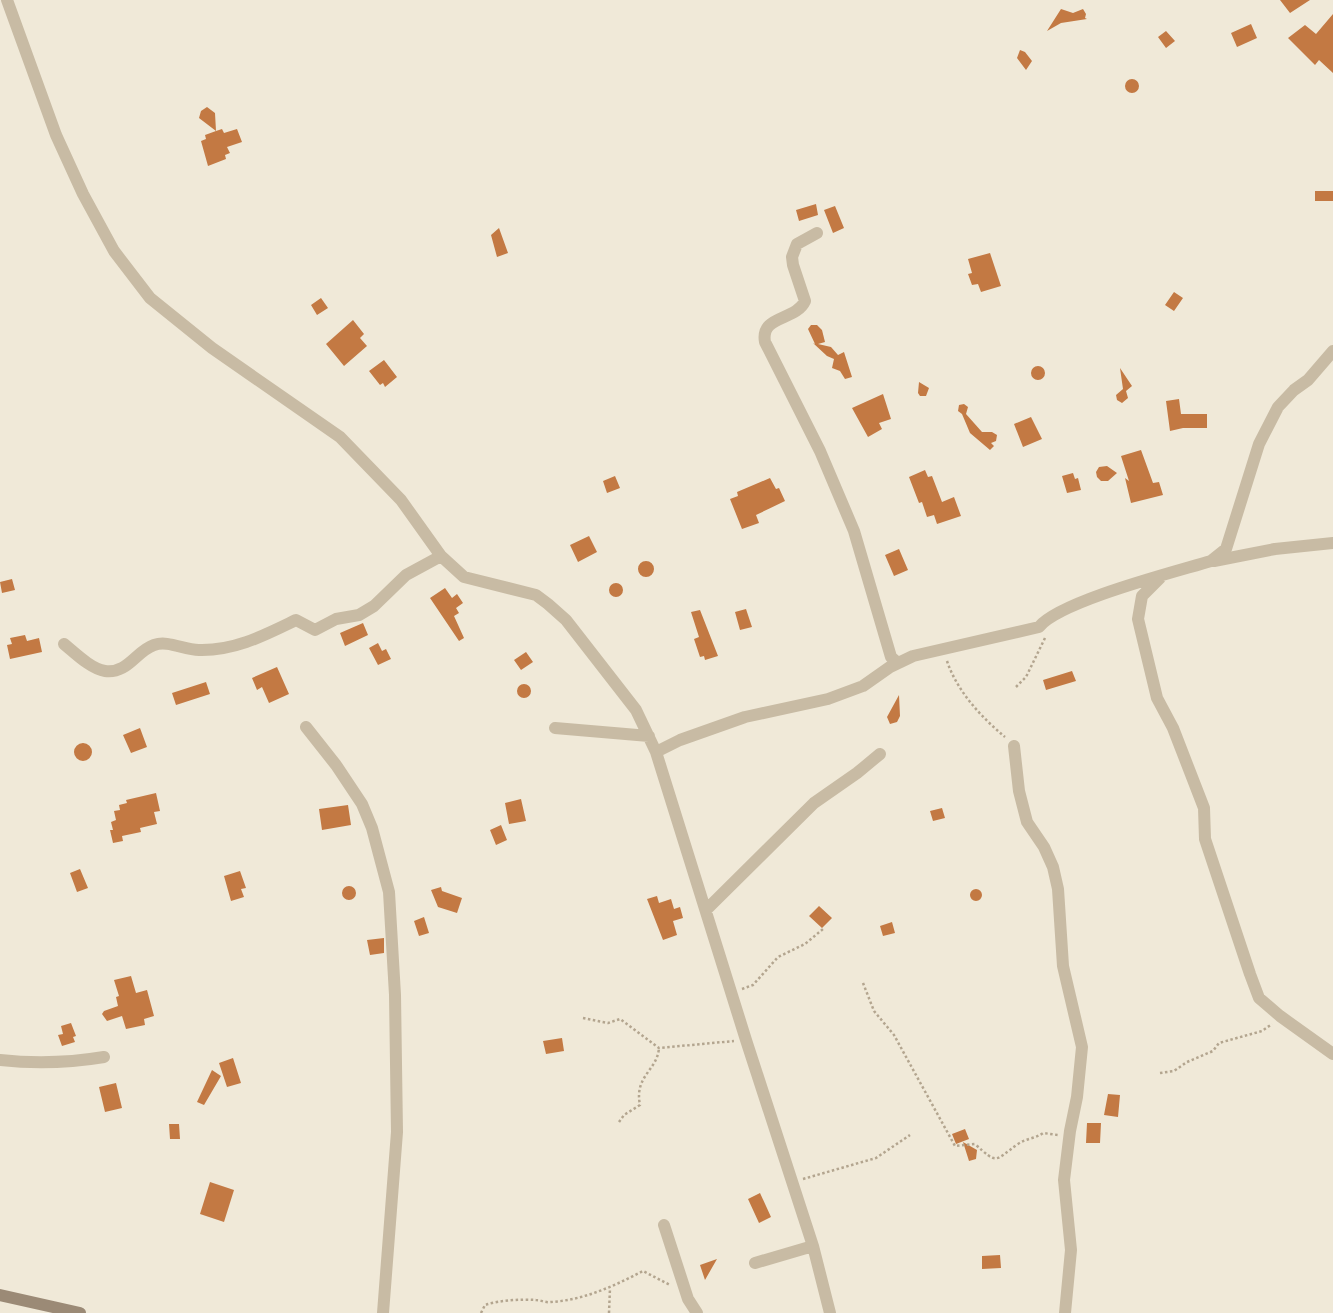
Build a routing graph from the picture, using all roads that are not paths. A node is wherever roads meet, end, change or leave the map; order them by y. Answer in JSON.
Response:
{"nodes":[{"id":1,"x":6,"y":0,"type":"edge"},
{"id":2,"x":817,"y":233,"type":"dead end"},
{"id":3,"x":1333,"y":351,"type":"edge"},
{"id":4,"x":1333,"y":543,"type":"edge"},
{"id":5,"x":441,"y":556,"type":"junction"},
{"id":6,"x":1212,"y":561,"type":"junction"},
{"id":7,"x":1162,"y":576,"type":"junction"},
{"id":8,"x":64,"y":644,"type":"dead end"},
{"id":9,"x":898,"y":663,"type":"junction"},
{"id":10,"x":306,"y":727,"type":"dead end"},
{"id":11,"x":555,"y":728,"type":"dead end"},
{"id":12,"x":649,"y":736,"type":"junction"},
{"id":13,"x":1014,"y":746,"type":"road end"},
{"id":14,"x":656,"y":752,"type":"junction"},
{"id":15,"x":880,"y":754,"type":"dead end"},
{"id":16,"x":706,"y":910,"type":"junction"},
{"id":17,"x":1333,"y":1054,"type":"edge"},
{"id":18,"x":104,"y":1057,"type":"dead end"},
{"id":19,"x":0,"y":1060,"type":"edge"},
{"id":20,"x":664,"y":1225,"type":"dead end"},
{"id":21,"x":813,"y":1246,"type":"junction"},
{"id":22,"x":755,"y":1263,"type":"dead end"},
{"id":23,"x":0,"y":1295,"type":"edge"},
{"id":24,"x":62,"y":1311,"type":"edge"},
{"id":25,"x":80,"y":1313,"type":"edge"},
{"id":26,"x":383,"y":1313,"type":"edge"},
{"id":27,"x":697,"y":1313,"type":"edge"},
{"id":28,"x":830,"y":1313,"type":"edge"},
{"id":29,"x":1065,"y":1313,"type":"edge"}],
"edges":[{"from":1,"to":5,"type":"street"},
{"from":2,"to":9,"type":"street"},
{"from":3,"to":6,"type":"street"},
{"from":4,"to":6,"type":"street"},
{"from":5,"to":8,"type":"street"},
{"from":5,"to":12,"type":"street"},
{"from":6,"to":7,"type":"street"},
{"from":7,"to":9,"type":"street"},
{"from":7,"to":17,"type":"street"},
{"from":9,"to":14,"type":"street"},
{"from":10,"to":26,"type":"street"},
{"from":11,"to":12,"type":"street"},
{"from":12,"to":14,"type":"street"},
{"from":13,"to":29,"type":"street"},
{"from":14,"to":16,"type":"street"},
{"from":15,"to":16,"type":"street"},
{"from":16,"to":21,"type":"street"},
{"from":18,"to":19,"type":"street"},
{"from":20,"to":27,"type":"street"},
{"from":21,"to":22,"type":"street"},
{"from":21,"to":28,"type":"street"},
{"from":23,"to":24,"type":"main road"},
{"from":24,"to":25,"type":"main road"}]}
